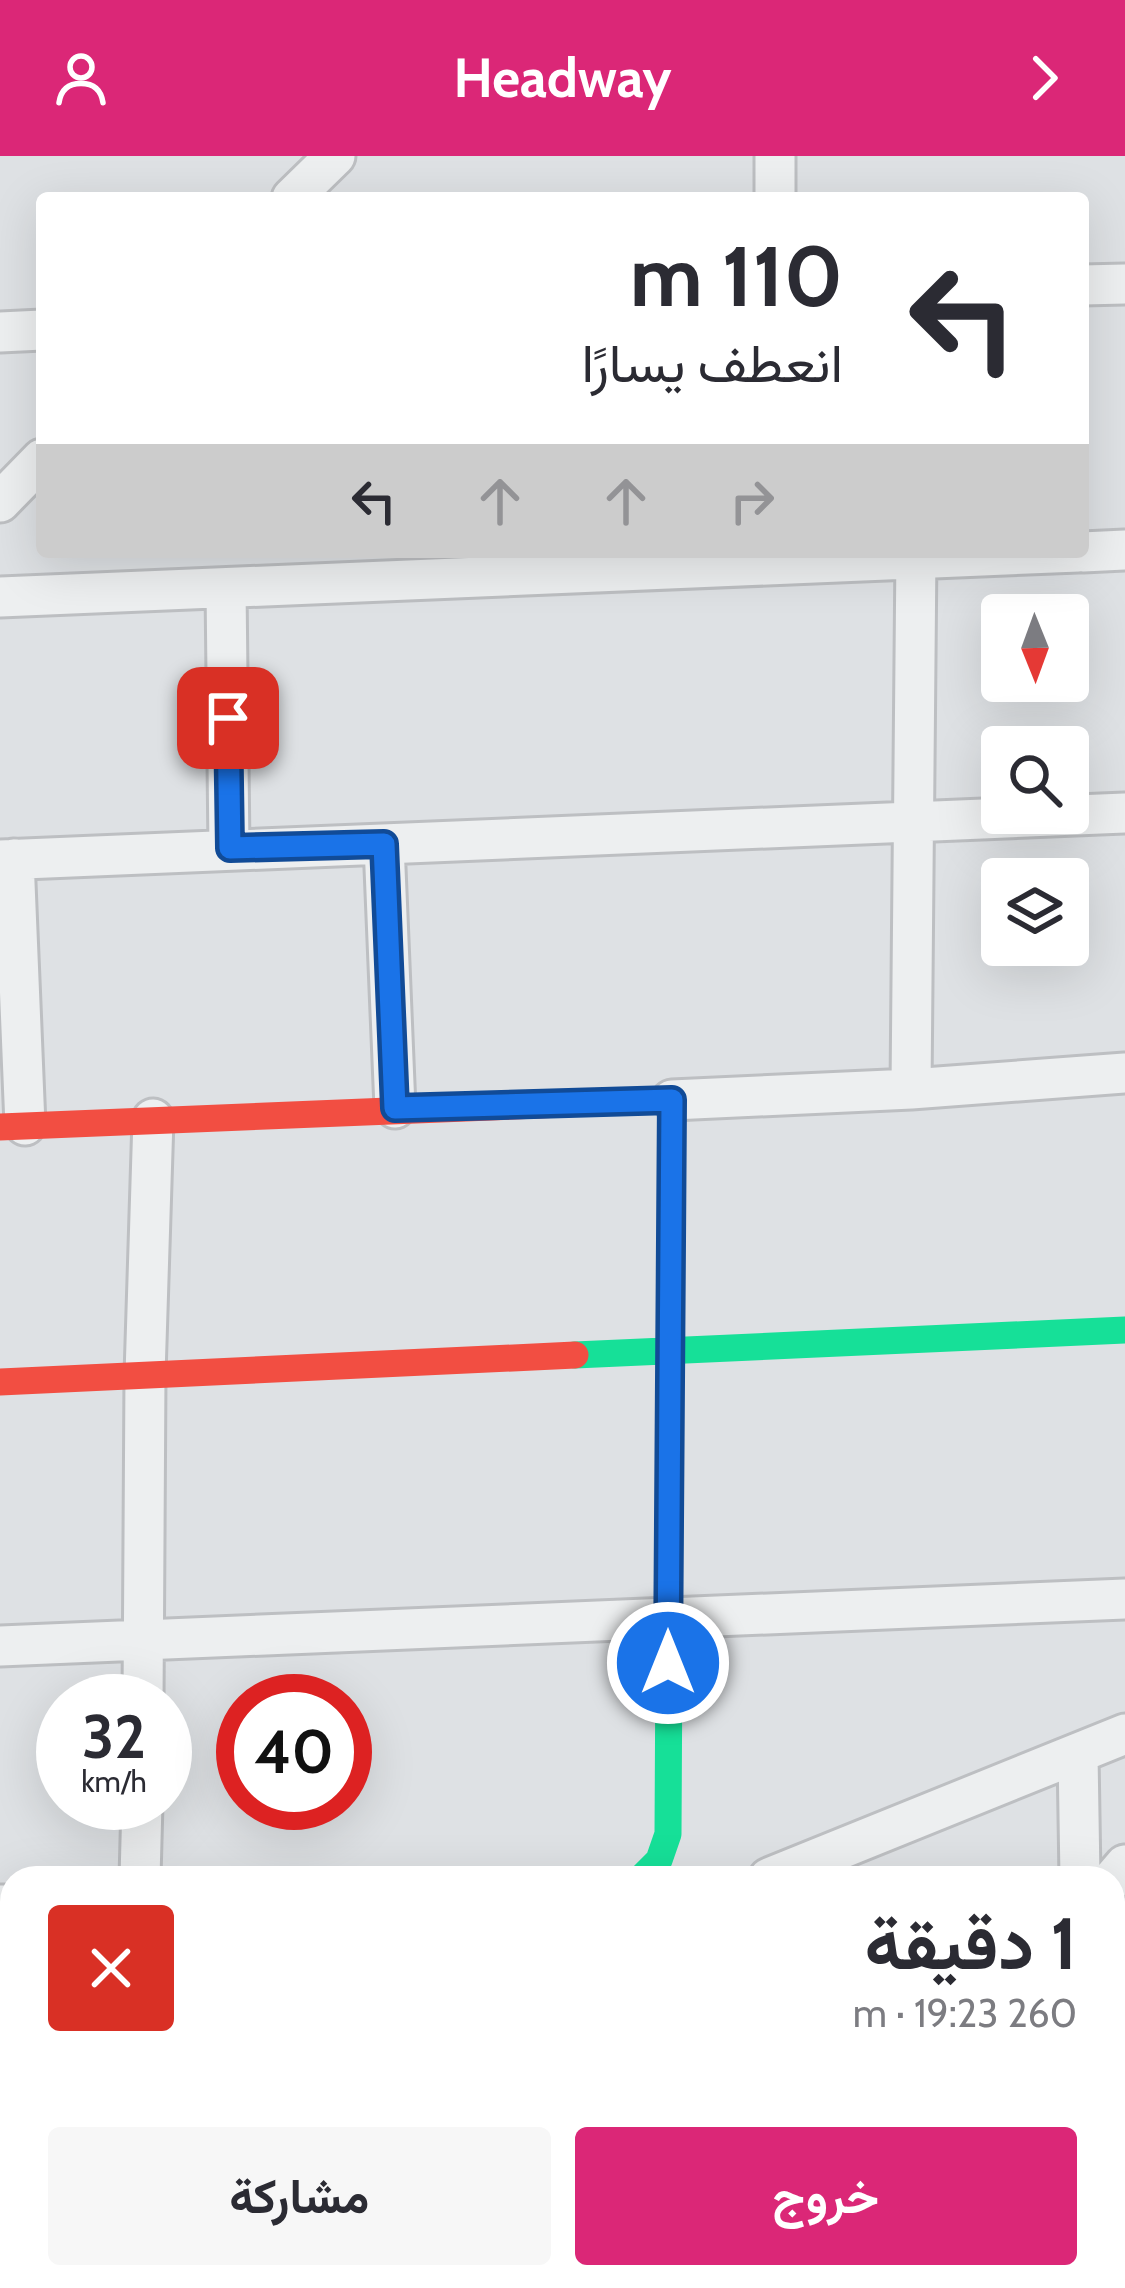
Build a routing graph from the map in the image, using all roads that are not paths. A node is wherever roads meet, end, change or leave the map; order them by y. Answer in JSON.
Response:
{"nodes":[{"id":1,"x":334,"y":156,"type":"edge"},
{"id":2,"x":776,"y":156,"type":"edge"},
{"id":3,"x":300,"y":181,"type":"edge"},
{"id":4,"x":775,"y":192,"type":"edge"},
{"id":5,"x":1125,"y":284,"type":"edge"},
{"id":6,"x":1089,"y":285,"type":"edge"},
{"id":7,"x":36,"y":330,"type":"edge"},
{"id":8,"x":0,"y":332,"type":"edge"},
{"id":9,"x":36,"y":465,"type":"edge"},
{"id":10,"x":0,"y":502,"type":"edge"},
{"id":11,"x":1125,"y":550,"type":"edge"},
{"id":12,"x":1089,"y":552,"type":"edge"},
{"id":13,"x":752,"y":558,"type":"edge"},
{"id":14,"x":916,"y":558,"type":"edge"},
{"id":15,"x":480,"y":563,"type":"edge"},
{"id":16,"x":226,"y":588,"type":"junction"},
{"id":17,"x":0,"y":596,"type":"edge"},
{"id":18,"x":1125,"y":813,"type":"edge"},
{"id":19,"x":916,"y":819,"type":"junction"},
{"id":20,"x":384,"y":844,"type":"junction"},
{"id":21,"x":230,"y":848,"type":"junction"},
{"id":22,"x":7,"y":860,"type":"edge"},
{"id":23,"x":1125,"y":1073,"type":"edge"},
{"id":24,"x":911,"y":1089,"type":"junction"},
{"id":25,"x":672,"y":1100,"type":"junction"},
{"id":26,"x":395,"y":1108,"type":"junction"},
{"id":27,"x":153,"y":1119,"type":"junction"},
{"id":28,"x":13,"y":1126,"type":"edge"},
{"id":29,"x":1125,"y":1330,"type":"edge"},
{"id":30,"x":669,"y":1349,"type":"junction"},
{"id":31,"x":146,"y":1375,"type":"junction"},
{"id":32,"x":0,"y":1382,"type":"edge"},
{"id":33,"x":1125,"y":1598,"type":"edge"},
{"id":34,"x":668,"y":1620,"type":"junction"},
{"id":35,"x":145,"y":1641,"type":"junction"},
{"id":36,"x":0,"y":1646,"type":"edge"},
{"id":37,"x":144,"y":1674,"type":"edge"},
{"id":38,"x":1125,"y":1734,"type":"edge"},
{"id":39,"x":1078,"y":1754,"type":"junction"},
{"id":40,"x":141,"y":1830,"type":"edge"},
{"id":41,"x":140,"y":1866,"type":"edge"},
{"id":42,"x":653,"y":1866,"type":"edge"},
{"id":43,"x":799,"y":1866,"type":"edge"},
{"id":44,"x":1080,"y":1866,"type":"edge"}],
"edges":[{"from":1,"to":3,"type":"street"},
{"from":2,"to":4,"type":"street"},
{"from":5,"to":6,"type":"street"},
{"from":7,"to":8,"type":"street"},
{"from":9,"to":10,"type":"street"},
{"from":11,"to":12,"type":"street"},
{"from":13,"to":15,"type":"street"},
{"from":14,"to":19,"type":"street"},
{"from":15,"to":16,"type":"street"},
{"from":16,"to":17,"type":"street"},
{"from":16,"to":21,"type":"street"},
{"from":18,"to":19,"type":"street"},
{"from":19,"to":20,"type":"street"},
{"from":19,"to":24,"type":"street"},
{"from":20,"to":21,"type":"street"},
{"from":20,"to":26,"type":"street"},
{"from":21,"to":22,"type":"street"},
{"from":22,"to":28,"type":"street"},
{"from":23,"to":24,"type":"street"},
{"from":24,"to":25,"type":"street"},
{"from":25,"to":26,"type":"main road"},
{"from":25,"to":30,"type":"main road"},
{"from":26,"to":27,"type":"main road"},
{"from":27,"to":28,"type":"main road"},
{"from":27,"to":31,"type":"street"},
{"from":29,"to":30,"type":"main road"},
{"from":30,"to":31,"type":"main road"},
{"from":30,"to":34,"type":"main road"},
{"from":31,"to":32,"type":"main road"},
{"from":31,"to":35,"type":"street"},
{"from":33,"to":34,"type":"street"},
{"from":34,"to":35,"type":"street"},
{"from":34,"to":42,"type":"main road"},
{"from":35,"to":36,"type":"street"},
{"from":35,"to":37,"type":"street"},
{"from":38,"to":39,"type":"street"},
{"from":39,"to":43,"type":"street"},
{"from":39,"to":44,"type":"street"},
{"from":40,"to":41,"type":"street"}]}
